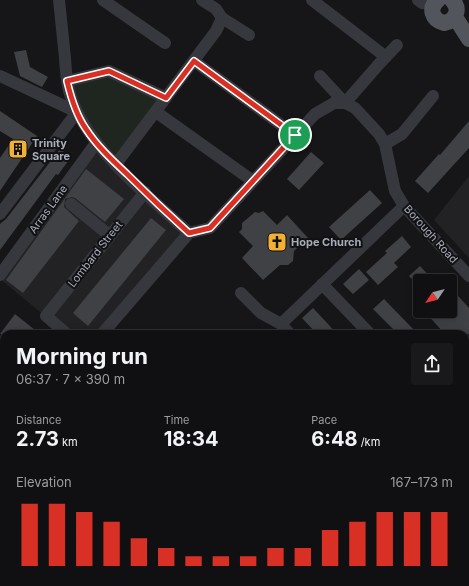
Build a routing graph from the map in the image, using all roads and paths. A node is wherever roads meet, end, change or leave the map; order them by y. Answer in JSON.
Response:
{"nodes":[{"id":1,"x":60,"y":0,"type":"edge"},
{"id":2,"x":103,"y":0,"type":"edge"},
{"id":3,"x":202,"y":0,"type":"edge"},
{"id":4,"x":312,"y":0,"type":"edge"},
{"id":5,"x":452,"y":0,"type":"edge"},
{"id":6,"x":430,"y":1,"type":"edge"},
{"id":7,"x":222,"y":18,"type":"junction"},
{"id":8,"x":455,"y":18,"type":"junction"},
{"id":9,"x":249,"y":35,"type":"dead end"},
{"id":10,"x":469,"y":39,"type":"edge"},
{"id":11,"x":165,"y":44,"type":"dead end"},
{"id":12,"x":398,"y":46,"type":"dead end"},
{"id":13,"x":386,"y":57,"type":"junction"},
{"id":14,"x":194,"y":61,"type":"junction"},
{"id":15,"x":0,"y":76,"type":"edge"},
{"id":16,"x":320,"y":76,"type":"dead end"},
{"id":17,"x":67,"y":81,"type":"junction"},
{"id":18,"x":433,"y":96,"type":"dead end"},
{"id":19,"x":166,"y":98,"type":"junction"},
{"id":20,"x":345,"y":103,"type":"junction"},
{"id":21,"x":77,"y":112,"type":"junction"},
{"id":22,"x":156,"y":112,"type":"junction"},
{"id":23,"x":295,"y":135,"type":"junction"},
{"id":24,"x":96,"y":143,"type":"junction"},
{"id":25,"x":386,"y":144,"type":"junction"},
{"id":26,"x":116,"y":164,"type":"junction"},
{"id":27,"x":253,"y":181,"type":"junction"},
{"id":28,"x":145,"y":192,"type":"junction"},
{"id":29,"x":4,"y":198,"type":"edge"},
{"id":30,"x":70,"y":204,"type":"dead end"},
{"id":31,"x":404,"y":206,"type":"junction"},
{"id":32,"x":0,"y":214,"type":"edge"},
{"id":33,"x":189,"y":233,"type":"junction"},
{"id":34,"x":109,"y":235,"type":"junction"},
{"id":35,"x":0,"y":275,"type":"edge"},
{"id":36,"x":469,"y":276,"type":"edge"},
{"id":37,"x":322,"y":284,"type":"junction"},
{"id":38,"x":241,"y":293,"type":"dead end"},
{"id":39,"x":281,"y":324,"type":"junction"},
{"id":40,"x":62,"y":330,"type":"edge"},
{"id":41,"x":105,"y":330,"type":"edge"},
{"id":42,"x":286,"y":330,"type":"edge"},
{"id":43,"x":366,"y":330,"type":"edge"}],
"edges":[{"from":1,"to":17,"type":"street"},
{"from":2,"to":11,"type":"street"},
{"from":3,"to":7,"type":"street"},
{"from":4,"to":13,"type":"street"},
{"from":5,"to":8,"type":"main road"},
{"from":6,"to":8,"type":"main road"},
{"from":7,"to":9,"type":"street"},
{"from":7,"to":14,"type":"street"},
{"from":8,"to":10,"type":"main road"},
{"from":12,"to":13,"type":"street"},
{"from":13,"to":20,"type":"street"},
{"from":14,"to":19,"type":"street"},
{"from":14,"to":23,"type":"street"},
{"from":15,"to":21,"type":"street"},
{"from":16,"to":20,"type":"street"},
{"from":17,"to":19,"type":"street"},
{"from":17,"to":21,"type":"street"},
{"from":18,"to":25,"type":"street"},
{"from":19,"to":22,"type":"street"},
{"from":20,"to":23,"type":"street"},
{"from":20,"to":25,"type":"street"},
{"from":21,"to":24,"type":"street"},
{"from":21,"to":29,"type":"street"},
{"from":22,"to":26,"type":"street"},
{"from":22,"to":27,"type":"street"},
{"from":23,"to":27,"type":"street"},
{"from":24,"to":26,"type":"street"},
{"from":24,"to":35,"type":"street","name":"Arras Lane"},
{"from":25,"to":31,"type":"street","name":"Borough Road"},
{"from":26,"to":28,"type":"street"},
{"from":27,"to":33,"type":"street"},
{"from":28,"to":33,"type":"street"},
{"from":28,"to":34,"type":"street","name":"Lombard Street"},
{"from":29,"to":32,"type":"street"},
{"from":30,"to":34,"type":"street"},
{"from":31,"to":36,"type":"street","name":"Borough Road"},
{"from":31,"to":37,"type":"street"},
{"from":33,"to":41,"type":"street"},
{"from":34,"to":40,"type":"street","name":"Lombard Street"},
{"from":37,"to":39,"type":"street"},
{"from":37,"to":43,"type":"street"},
{"from":38,"to":39,"type":"street"},
{"from":39,"to":42,"type":"street"}]}
